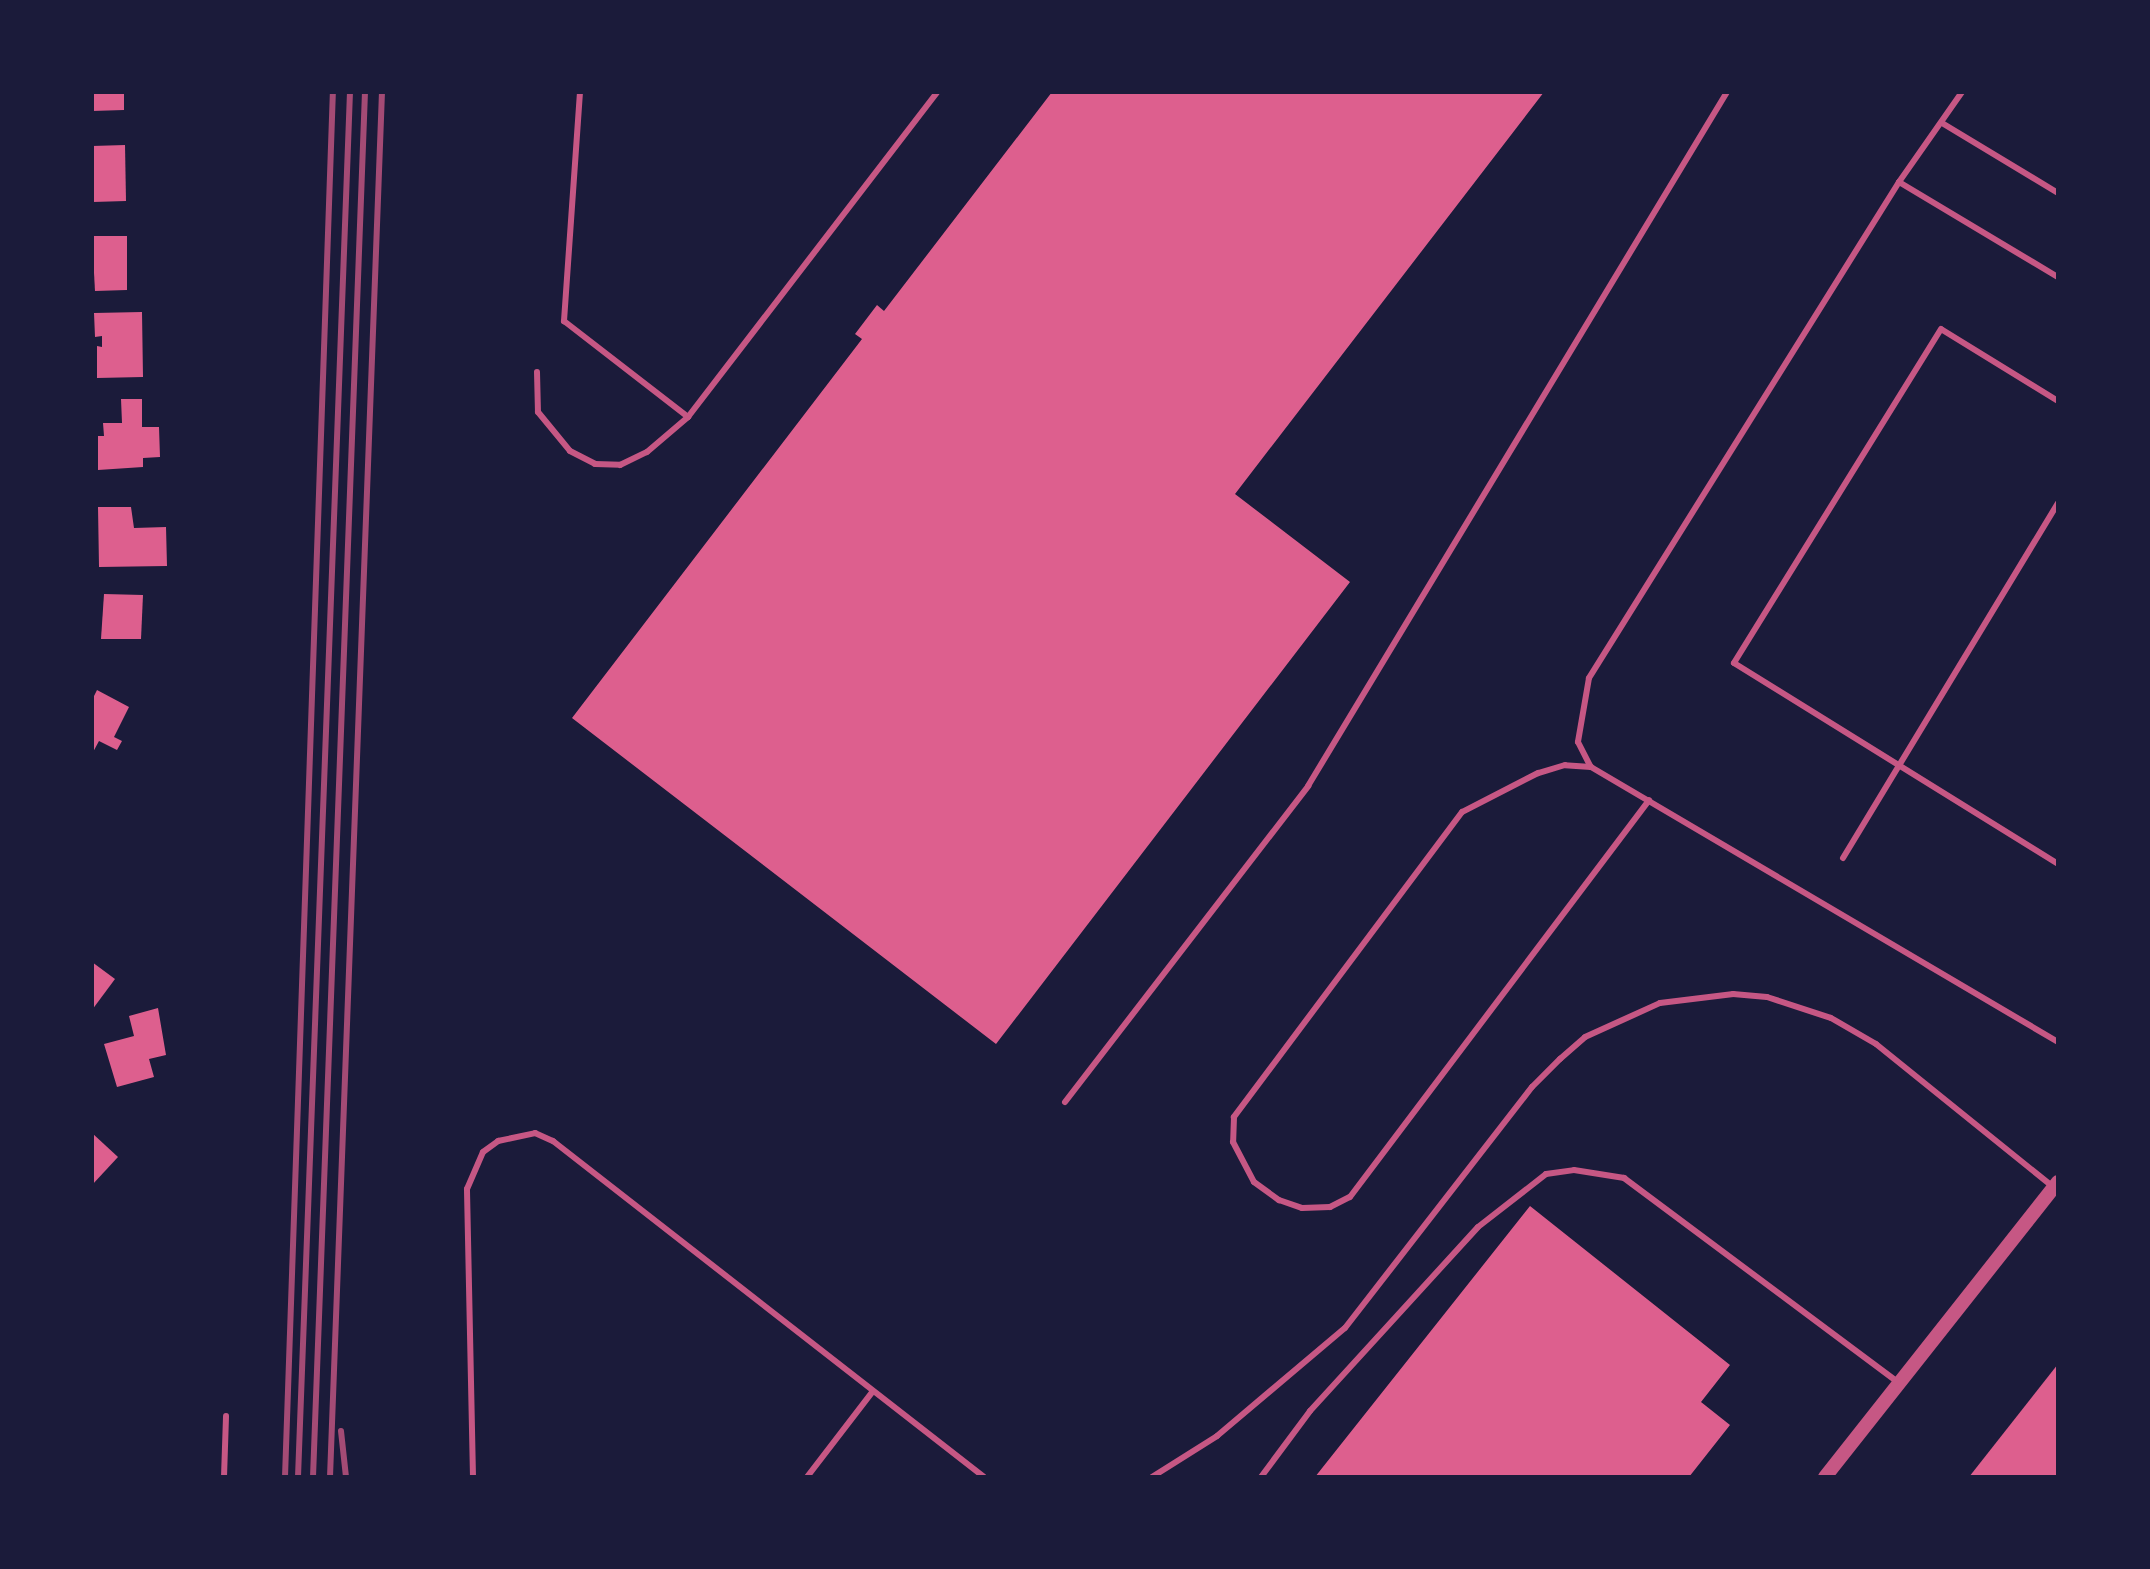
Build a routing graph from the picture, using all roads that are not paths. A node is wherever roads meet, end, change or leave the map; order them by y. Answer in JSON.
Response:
{"nodes":[{"id":1,"x":580,"y":92,"type":"edge"},
{"id":2,"x":937,"y":92,"type":"edge"},
{"id":3,"x":1727,"y":92,"type":"edge"},
{"id":4,"x":1962,"y":92,"type":"edge"},
{"id":5,"x":1942,"y":123,"type":"junction"},
{"id":6,"x":1899,"y":182,"type":"junction"},
{"id":7,"x":2058,"y":193,"type":"edge"},
{"id":8,"x":2058,"y":277,"type":"edge"},
{"id":9,"x":537,"y":372,"type":"dead end"},
{"id":10,"x":2058,"y":401,"type":"edge"},
{"id":11,"x":688,"y":417,"type":"junction"},
{"id":12,"x":2058,"y":503,"type":"edge"},
{"id":13,"x":1899,"y":766,"type":"junction"},
{"id":14,"x":1591,"y":767,"type":"junction"},
{"id":15,"x":1649,"y":800,"type":"junction"},
{"id":16,"x":1843,"y":858,"type":"dead end"},
{"id":17,"x":2058,"y":864,"type":"edge"},
{"id":18,"x":2058,"y":1042,"type":"edge"},
{"id":19,"x":1065,"y":1102,"type":"dead end"},
{"id":20,"x":2057,"y":1187,"type":"edge"},
{"id":21,"x":1899,"y":1383,"type":"junction"},
{"id":22,"x":873,"y":1391,"type":"junction"},
{"id":23,"x":226,"y":1416,"type":"dead end"},
{"id":24,"x":224,"y":1477,"type":"edge"},
{"id":25,"x":473,"y":1477,"type":"edge"},
{"id":26,"x":807,"y":1477,"type":"edge"},
{"id":27,"x":984,"y":1477,"type":"edge"},
{"id":28,"x":1152,"y":1477,"type":"edge"},
{"id":29,"x":1261,"y":1477,"type":"edge"},
{"id":30,"x":1825,"y":1477,"type":"edge"}],
"edges":[{"from":1,"to":11,"type":"lane"},
{"from":2,"to":11,"type":"lane"},
{"from":3,"to":19,"type":"lane"},
{"from":4,"to":5,"type":"lane"},
{"from":5,"to":6,"type":"lane"},
{"from":5,"to":7,"type":"lane"},
{"from":6,"to":8,"type":"lane"},
{"from":6,"to":14,"type":"lane"},
{"from":9,"to":11,"type":"lane"},
{"from":10,"to":13,"type":"lane"},
{"from":12,"to":13,"type":"lane"},
{"from":13,"to":16,"type":"lane"},
{"from":13,"to":17,"type":"lane"},
{"from":14,"to":15,"type":"lane"},
{"from":14,"to":15,"type":"lane"},
{"from":15,"to":18,"type":"lane"},
{"from":20,"to":21,"type":"street"},
{"from":20,"to":28,"type":"lane"},
{"from":21,"to":29,"type":"lane"},
{"from":21,"to":30,"type":"street"},
{"from":22,"to":25,"type":"lane"},
{"from":22,"to":26,"type":"lane"},
{"from":22,"to":27,"type":"lane"},
{"from":23,"to":24,"type":"lane"}]}
